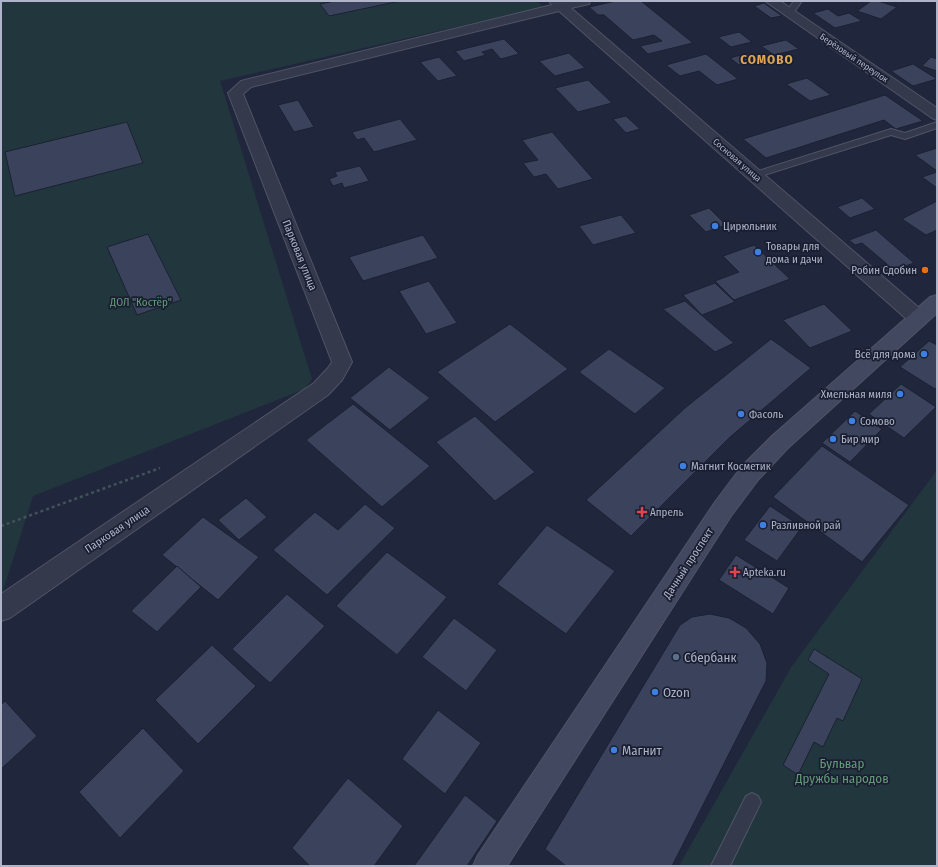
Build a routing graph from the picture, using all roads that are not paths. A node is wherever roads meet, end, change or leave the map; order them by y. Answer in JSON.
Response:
{"nodes":[{"id":1,"x":584,"y":1,"type":"edge"},
{"id":2,"x":771,"y":1,"type":"edge"},
{"id":3,"x":798,"y":1,"type":"edge"},
{"id":4,"x":558,"y":4,"type":"edge"},
{"id":5,"x":789,"y":13,"type":"junction"},
{"id":6,"x":937,"y":115,"type":"edge"},
{"id":7,"x":937,"y":125,"type":"edge"},
{"id":8,"x":755,"y":175,"type":"junction"},
{"id":9,"x":928,"y":310,"type":"edge"},
{"id":10,"x":1,"y":608,"type":"edge"},
{"id":11,"x":752,"y":802,"type":"dead end"},
{"id":12,"x":494,"y":864,"type":"edge"},
{"id":13,"x":720,"y":866,"type":"edge"}],
"edges":[{"from":1,"to":4,"type":"street","name":"Парковая улица"},
{"from":2,"to":5,"type":"street","name":"Берёзовый переулок"},
{"from":3,"to":5,"type":"lane"},
{"from":4,"to":8,"type":"street","name":"Сосновая улица"},
{"from":4,"to":10,"type":"street","name":"Парковая улица"},
{"from":5,"to":6,"type":"street","name":"Берёзовый переулок"},
{"from":7,"to":8,"type":"lane"},
{"from":8,"to":9,"type":"street","name":"Сосновая улица"},
{"from":9,"to":12,"type":"street","name":"Дачный проспект"},
{"from":11,"to":13,"type":"lane"}]}
